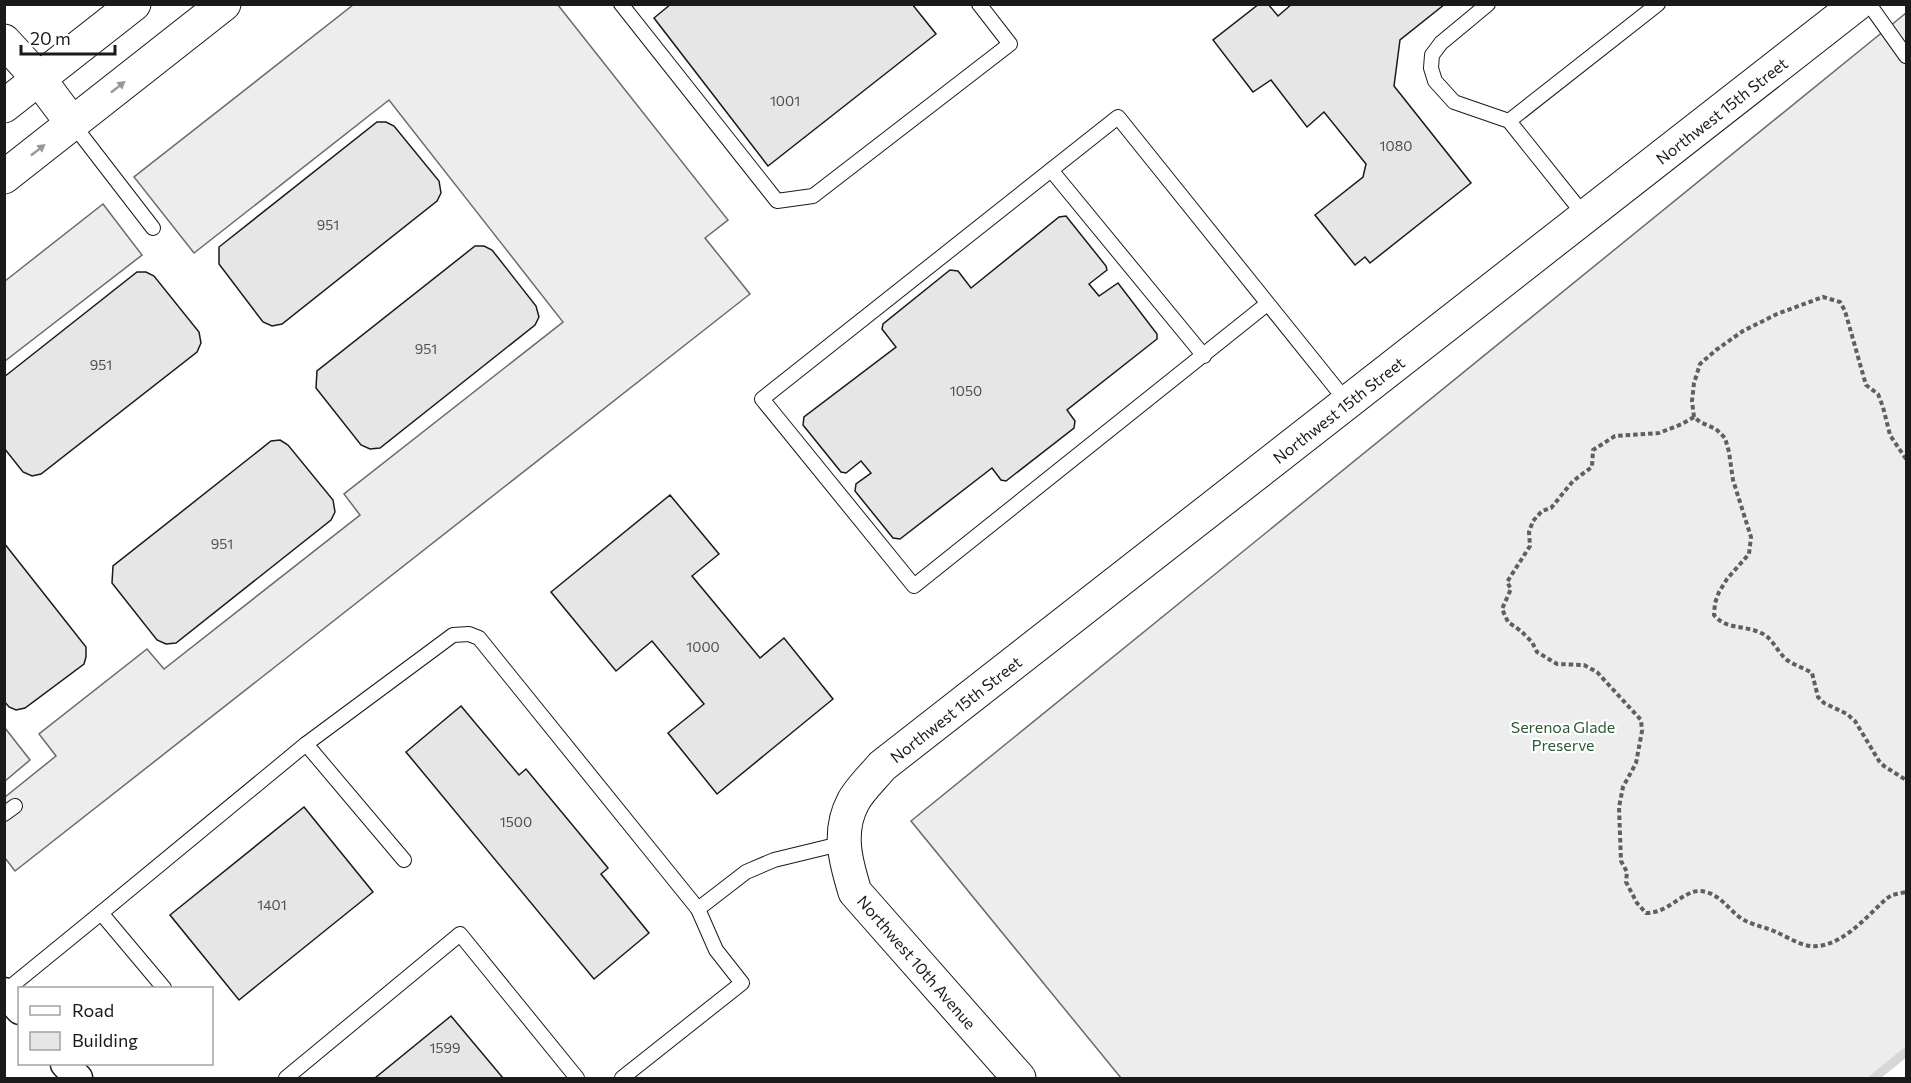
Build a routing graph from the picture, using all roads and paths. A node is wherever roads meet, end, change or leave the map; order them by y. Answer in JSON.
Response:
{"nodes":[{"id":1,"x":134,"y":4,"type":"edge"},
{"id":2,"x":224,"y":4,"type":"edge"},
{"id":3,"x":621,"y":4,"type":"edge"},
{"id":4,"x":979,"y":4,"type":"edge"},
{"id":5,"x":1488,"y":4,"type":"edge"},
{"id":6,"x":1658,"y":4,"type":"edge"},
{"id":7,"x":1857,"y":4,"type":"edge"},
{"id":8,"x":1869,"y":4,"type":"edge"},
{"id":9,"x":4,"y":41,"type":"edge"},
{"id":10,"x":1906,"y":56,"type":"edge"},
{"id":11,"x":39,"y":79,"type":"junction"},
{"id":12,"x":4,"y":106,"type":"edge"},
{"id":13,"x":1509,"y":122,"type":"junction"},
{"id":14,"x":72,"y":123,"type":"junction"},
{"id":15,"x":1051,"y":170,"type":"junction"},
{"id":16,"x":4,"y":177,"type":"edge"},
{"id":17,"x":1585,"y":216,"type":"junction"},
{"id":18,"x":153,"y":228,"type":"dead end"},
{"id":19,"x":1267,"y":304,"type":"junction"},
{"id":20,"x":1204,"y":356,"type":"junction"},
{"id":21,"x":1347,"y":402,"type":"junction"},
{"id":22,"x":1694,"y":417,"type":"junction"},
{"id":23,"x":1906,"y":459,"type":"edge"},
{"id":24,"x":306,"y":744,"type":"junction"},
{"id":25,"x":1906,"y":780,"type":"edge"},
{"id":26,"x":844,"y":838,"type":"junction"},
{"id":27,"x":404,"y":860,"type":"dead end"},
{"id":28,"x":1906,"y":892,"type":"edge"},
{"id":29,"x":698,"y":909,"type":"junction"},
{"id":30,"x":101,"y":913,"type":"junction"},
{"id":31,"x":24,"y":987,"type":"edge"},
{"id":32,"x":163,"y":987,"type":"edge"},
{"id":33,"x":66,"y":1065,"type":"edge"},
{"id":34,"x":78,"y":1078,"type":"edge"},
{"id":35,"x":286,"y":1078,"type":"edge"},
{"id":36,"x":577,"y":1078,"type":"edge"},
{"id":37,"x":622,"y":1078,"type":"edge"},
{"id":38,"x":1019,"y":1078,"type":"edge"}],
"edges":[{"from":1,"to":11,"type":"street"},
{"from":14,"to":2,"type":"street","one_way":true},
{"from":3,"to":4,"type":"lane"},
{"from":5,"to":13,"type":"lane"},
{"from":6,"to":13,"type":"lane"},
{"from":7,"to":17,"type":"street","name":"Northwest 15th Street"},
{"from":8,"to":10,"type":"lane"},
{"from":9,"to":11,"type":"street"},
{"from":11,"to":12,"type":"street"},
{"from":11,"to":14,"type":"street"},
{"from":13,"to":17,"type":"lane"},
{"from":16,"to":14,"type":"street","one_way":true},
{"from":14,"to":18,"type":"lane"},
{"from":15,"to":19,"type":"lane"},
{"from":15,"to":20,"type":"lane"},
{"from":15,"to":20,"type":"lane"},
{"from":17,"to":21,"type":"street","name":"Northwest 15th Street"},
{"from":19,"to":20,"type":"lane"},
{"from":19,"to":21,"type":"lane"},
{"from":21,"to":26,"type":"street","name":"Northwest 15th Street"},
{"from":22,"to":23,"type":"path"},
{"from":22,"to":25,"type":"path"},
{"from":22,"to":28,"type":"path"},
{"from":24,"to":27,"type":"lane"},
{"from":24,"to":29,"type":"lane"},
{"from":24,"to":30,"type":"lane"},
{"from":26,"to":29,"type":"lane"},
{"from":26,"to":38,"type":"street","name":"Northwest 10th Avenue"},
{"from":29,"to":37,"type":"lane"},
{"from":30,"to":31,"type":"lane"},
{"from":30,"to":32,"type":"lane"},
{"from":33,"to":34,"type":"street"},
{"from":35,"to":36,"type":"lane"}]}
